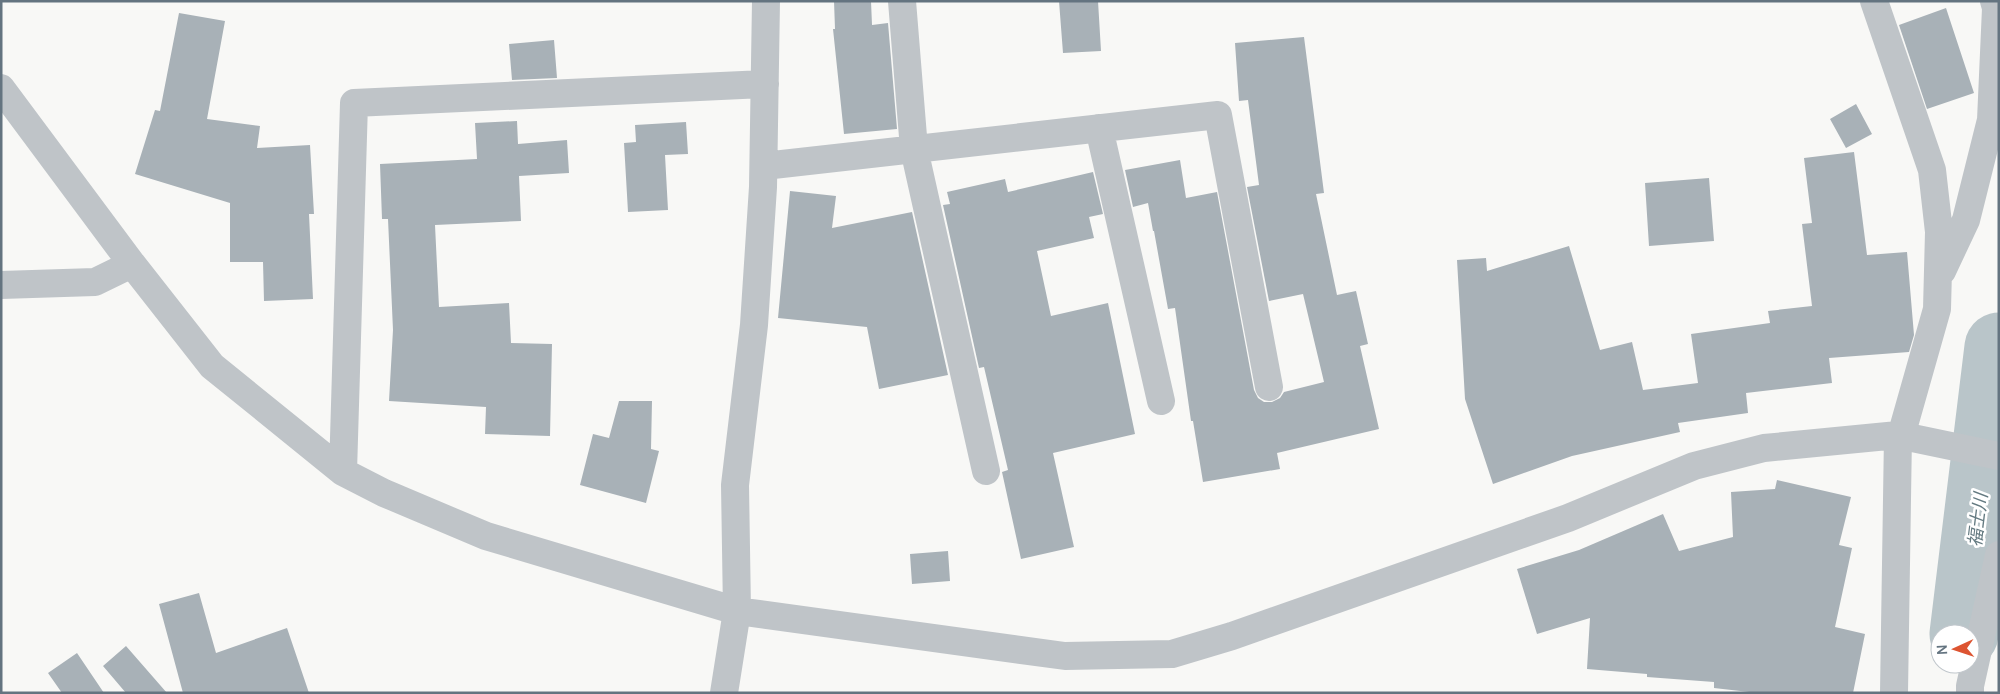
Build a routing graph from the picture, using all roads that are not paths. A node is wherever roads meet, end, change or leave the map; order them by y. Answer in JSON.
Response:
{"nodes":[{"id":1,"x":766,"y":1,"type":"edge"},
{"id":2,"x":902,"y":1,"type":"edge"},
{"id":3,"x":1874,"y":1,"type":"edge"},
{"id":4,"x":1994,"y":1,"type":"edge"},
{"id":5,"x":765,"y":84,"type":"junction"},
{"id":6,"x":1,"y":88,"type":"edge"},
{"id":7,"x":1099,"y":128,"type":"junction"},
{"id":8,"x":914,"y":149,"type":"junction"},
{"id":9,"x":764,"y":166,"type":"junction"},
{"id":10,"x":132,"y":264,"type":"junction"},
{"id":11,"x":1938,"y":279,"type":"junction"},
{"id":12,"x":1,"y":285,"type":"edge"},
{"id":13,"x":1269,"y":387,"type":"dead end"},
{"id":14,"x":1161,"y":401,"type":"dead end"},
{"id":15,"x":1899,"y":436,"type":"junction"},
{"id":16,"x":1999,"y":456,"type":"edge"},
{"id":17,"x":986,"y":471,"type":"dead end"},
{"id":18,"x":343,"y":472,"type":"junction"},
{"id":19,"x":1999,"y":555,"type":"edge"},
{"id":20,"x":737,"y":611,"type":"junction"},
{"id":21,"x":724,"y":693,"type":"edge"},
{"id":22,"x":1894,"y":693,"type":"edge"},
{"id":23,"x":1970,"y":693,"type":"edge"}],
"edges":[{"from":1,"to":5,"type":"street"},
{"from":2,"to":8,"type":"street"},
{"from":3,"to":11,"type":"street"},
{"from":4,"to":11,"type":"street"},
{"from":5,"to":9,"type":"street"},
{"from":5,"to":18,"type":"street"},
{"from":6,"to":10,"type":"street"},
{"from":7,"to":8,"type":"street"},
{"from":7,"to":13,"type":"street"},
{"from":7,"to":14,"type":"street"},
{"from":8,"to":9,"type":"street"},
{"from":8,"to":17,"type":"street"},
{"from":9,"to":20,"type":"street"},
{"from":10,"to":12,"type":"street"},
{"from":10,"to":18,"type":"street"},
{"from":11,"to":15,"type":"street"},
{"from":15,"to":16,"type":"street"},
{"from":15,"to":20,"type":"street"},
{"from":15,"to":22,"type":"street"},
{"from":18,"to":20,"type":"street"},
{"from":19,"to":23,"type":"street"},
{"from":20,"to":21,"type":"street"}]}
